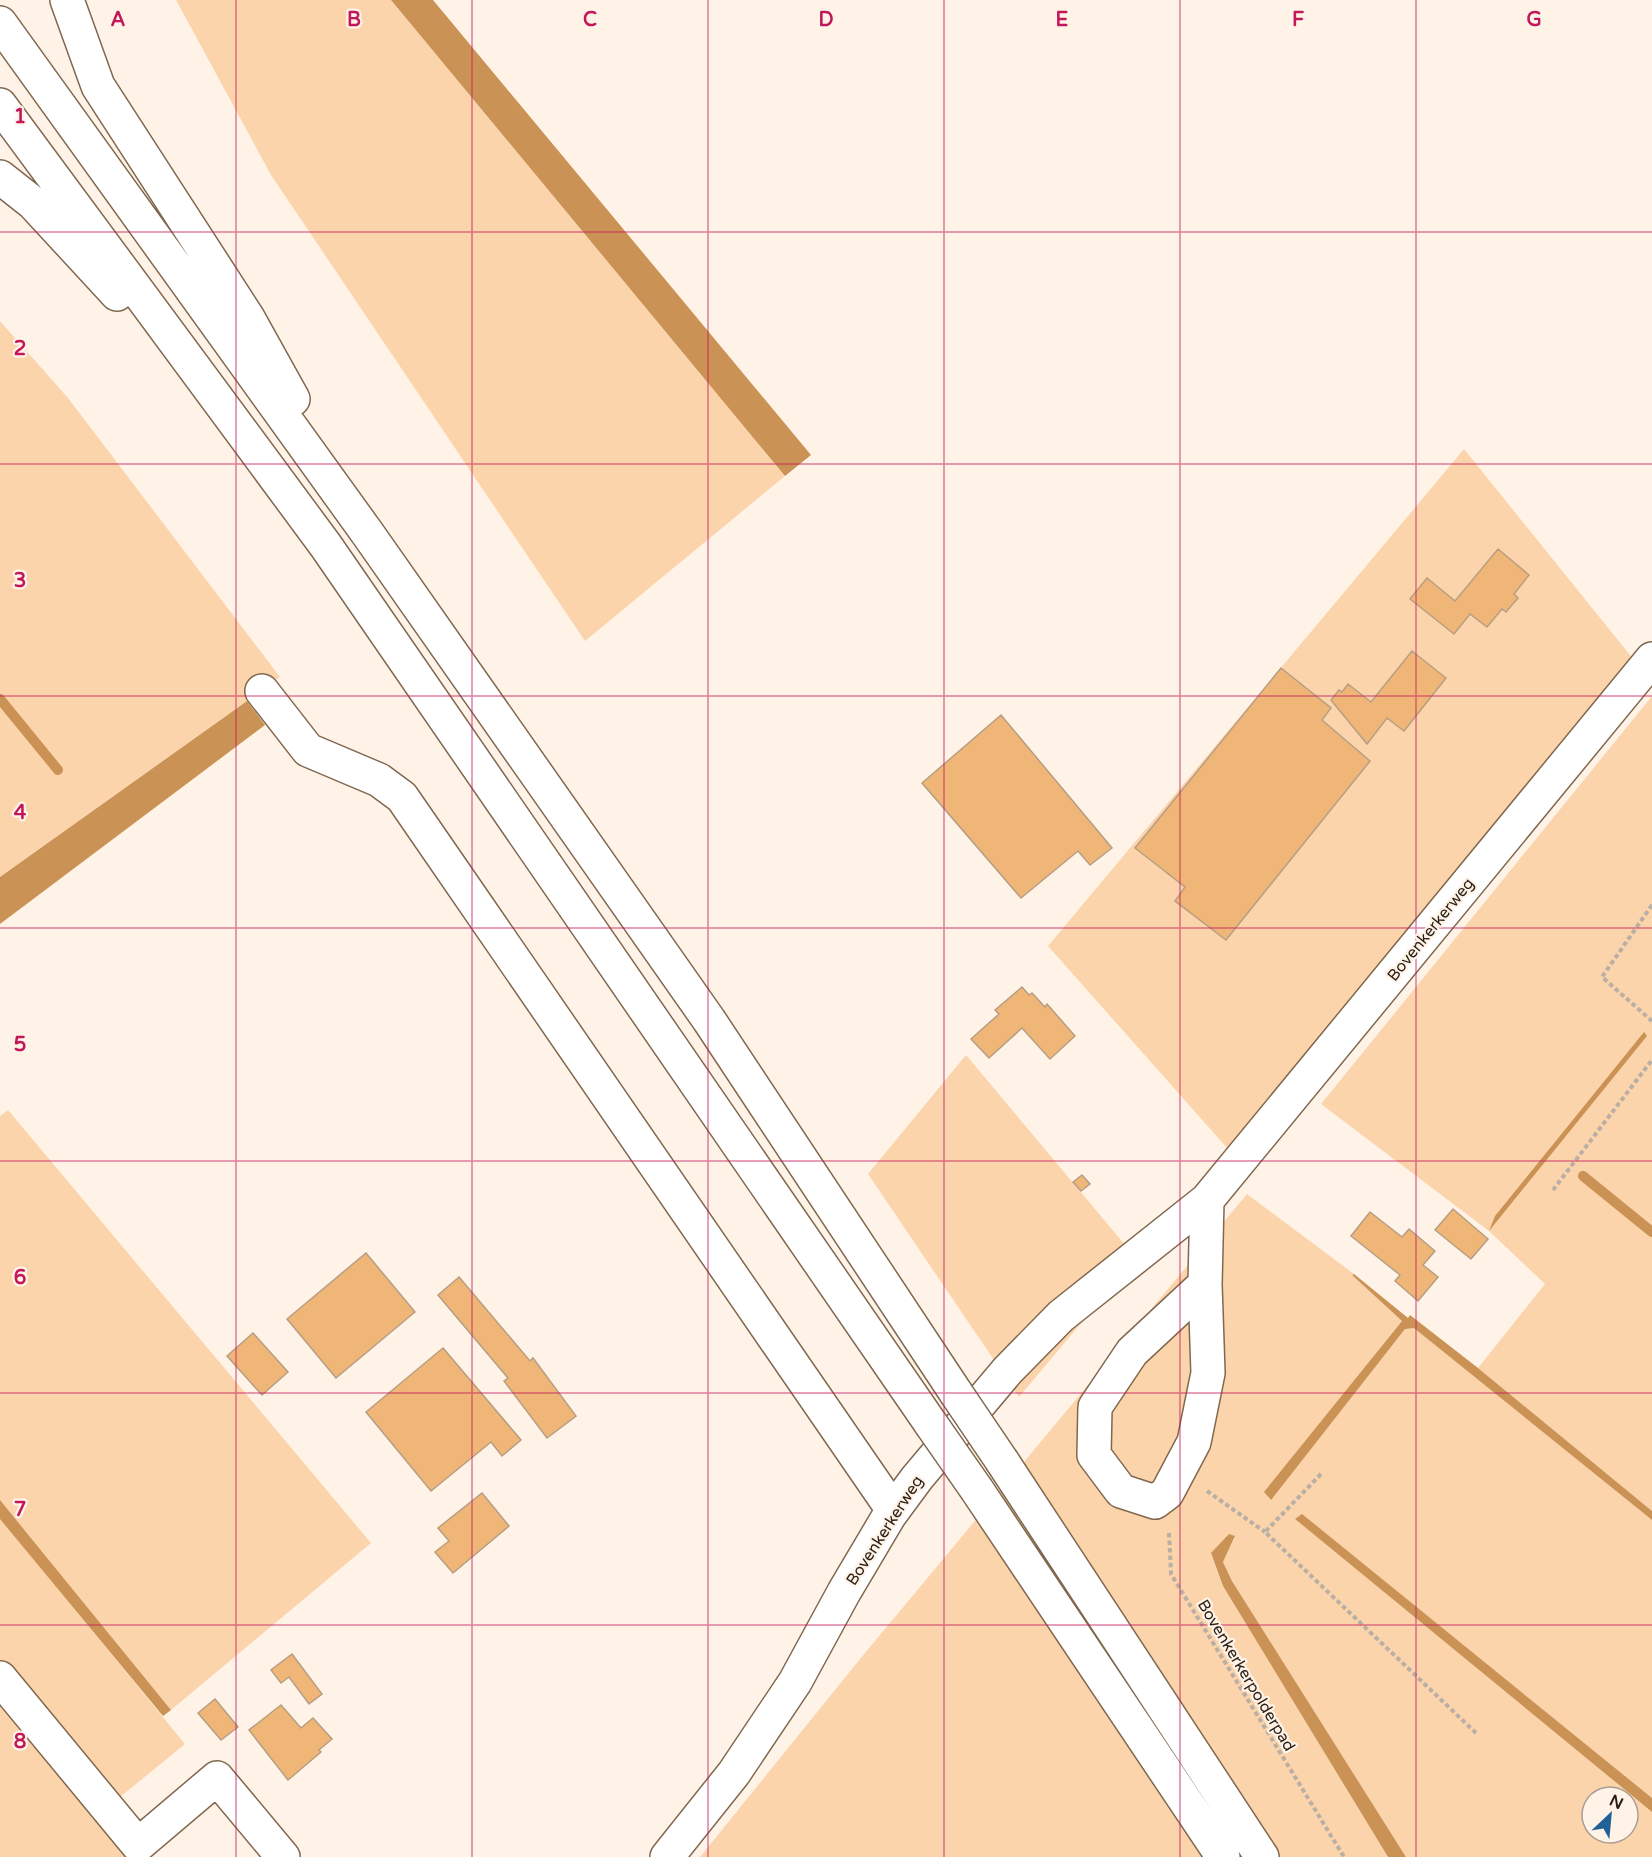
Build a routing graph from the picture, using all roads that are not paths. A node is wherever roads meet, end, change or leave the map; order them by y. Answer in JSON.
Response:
{"nodes":[{"id":1,"x":67,"y":0,"type":"edge"},
{"id":2,"x":0,"y":23,"type":"edge"},
{"id":3,"x":0,"y":105,"type":"edge"},
{"id":4,"x":0,"y":177,"type":"edge"},
{"id":5,"x":368,"y":534,"type":"junction"},
{"id":6,"x":326,"y":546,"type":"junction"},
{"id":7,"x":1652,"y":659,"type":"edge"},
{"id":8,"x":262,"y":691,"type":"dead end"},
{"id":9,"x":1207,"y":1200,"type":"junction"},
{"id":10,"x":1205,"y":1284,"type":"junction"},
{"id":11,"x":893,"y":1510,"type":"junction"},
{"id":12,"x":0,"y":1678,"type":"edge"},
{"id":13,"x":283,"y":1857,"type":"edge"},
{"id":14,"x":667,"y":1857,"type":"edge"},
{"id":15,"x":1223,"y":1857,"type":"edge"},
{"id":16,"x":1262,"y":1857,"type":"edge"}],
"edges":[{"from":1,"to":5,"type":"main road"},
{"from":2,"to":5,"type":"main road"},
{"from":3,"to":6,"type":"main road"},
{"from":4,"to":6,"type":"main road"},
{"from":5,"to":16,"type":"main road","bridge":true},
{"from":6,"to":15,"type":"main road","bridge":true},
{"from":7,"to":9,"type":"main road","name":"Bovenkerkerweg"},
{"from":8,"to":11,"type":"main road"},
{"from":9,"to":10,"type":"main road"},
{"from":9,"to":11,"type":"main road","name":"Bovenkerkerweg"},
{"from":10,"to":10,"type":"main road"},
{"from":11,"to":14,"type":"main road","name":"Bovenkerkerweg"},
{"from":12,"to":13,"type":"main road"}]}
